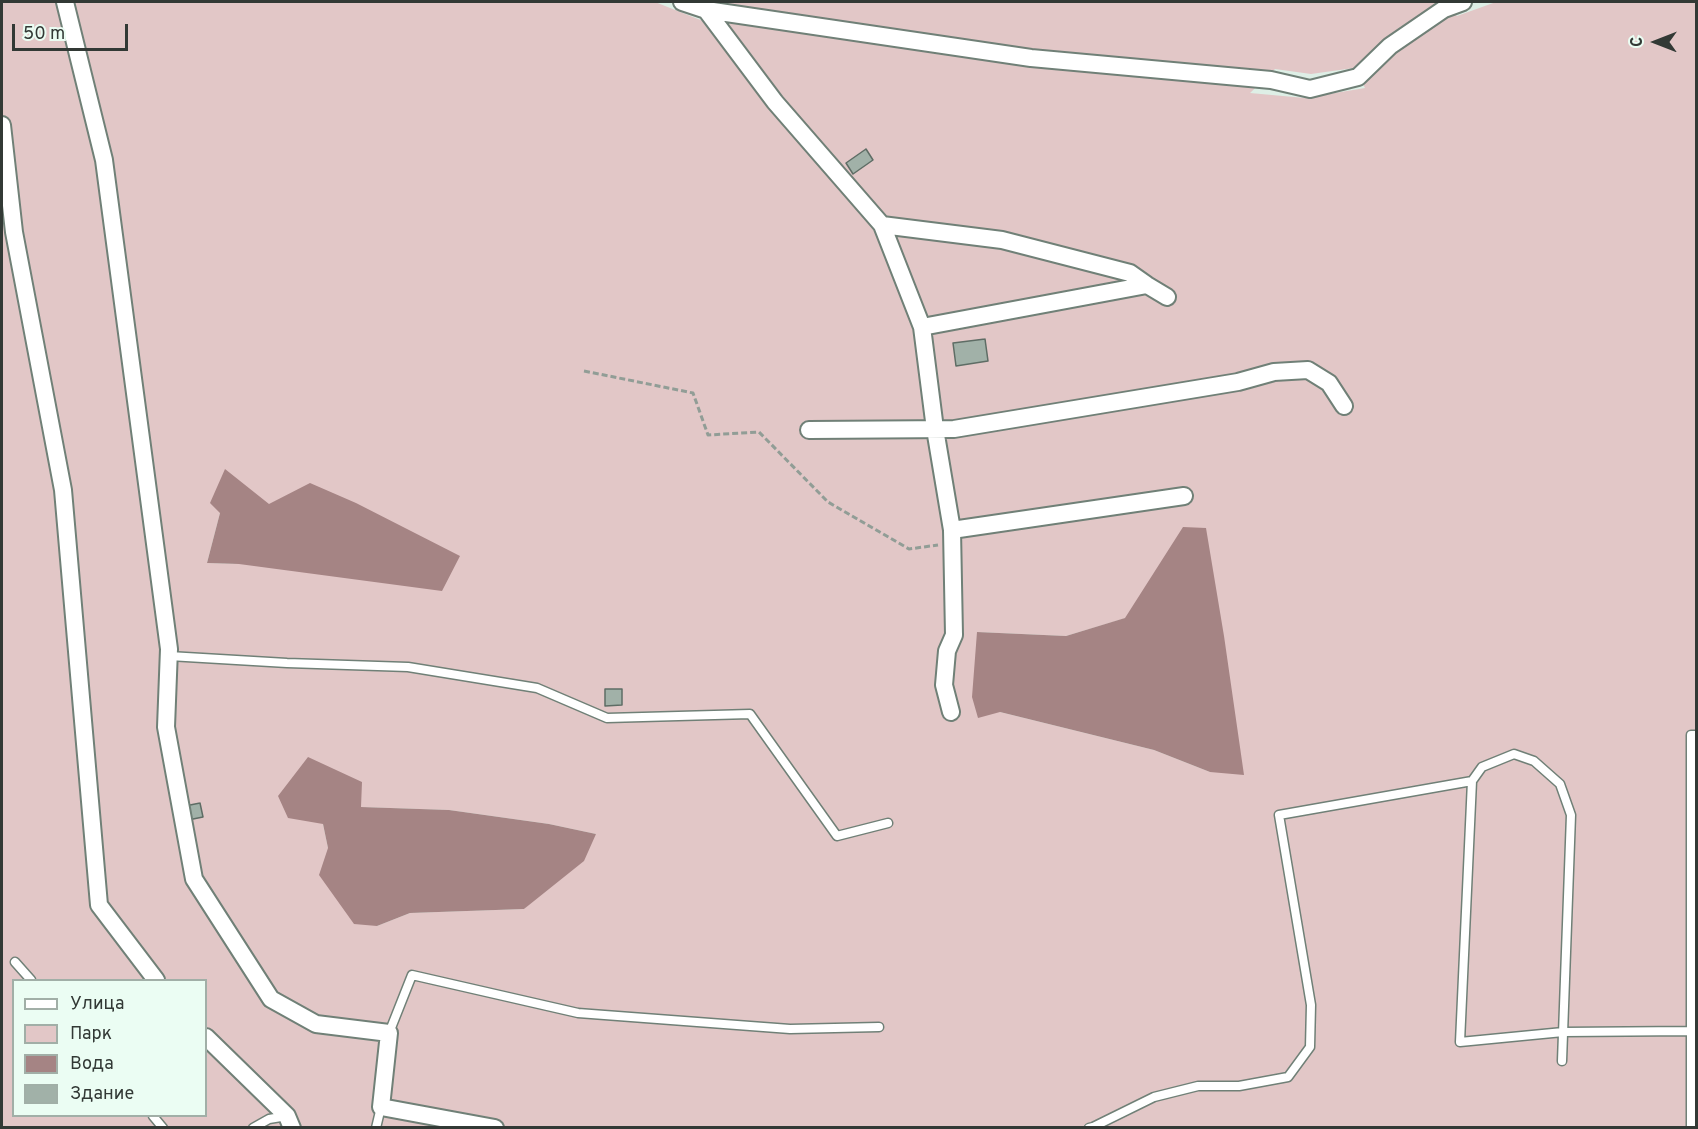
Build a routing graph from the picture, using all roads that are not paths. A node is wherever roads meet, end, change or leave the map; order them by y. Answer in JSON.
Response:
{"nodes":[{"id":1,"x":65,"y":2,"type":"edge"},
{"id":2,"x":682,"y":2,"type":"edge"},
{"id":3,"x":1463,"y":2,"type":"edge"},
{"id":4,"x":706,"y":10,"type":"junction"},
{"id":5,"x":2,"y":124,"type":"edge"},
{"id":6,"x":882,"y":225,"type":"junction"},
{"id":7,"x":1147,"y":285,"type":"junction"},
{"id":8,"x":1167,"y":297,"type":"dead end"},
{"id":9,"x":922,"y":327,"type":"junction"},
{"id":10,"x":1344,"y":406,"type":"dead end"},
{"id":11,"x":935,"y":429,"type":"junction"},
{"id":12,"x":809,"y":430,"type":"dead end"},
{"id":13,"x":1184,"y":496,"type":"dead end"},
{"id":14,"x":952,"y":536,"type":"junction"},
{"id":15,"x":169,"y":656,"type":"junction"},
{"id":16,"x":951,"y":712,"type":"dead end"},
{"id":17,"x":1696,"y":735,"type":"edge"},
{"id":18,"x":1472,"y":781,"type":"junction"},
{"id":19,"x":888,"y":823,"type":"dead end"},
{"id":20,"x":15,"y":962,"type":"dead end"},
{"id":21,"x":29,"y":979,"type":"edge"},
{"id":22,"x":154,"y":979,"type":"edge"},
{"id":23,"x":879,"y":1027,"type":"dead end"},
{"id":24,"x":1691,"y":1031,"type":"junction"},
{"id":25,"x":1563,"y":1032,"type":"junction"},
{"id":26,"x":389,"y":1034,"type":"junction"},
{"id":27,"x":207,"y":1038,"type":"edge"},
{"id":28,"x":1562,"y":1061,"type":"dead end"},
{"id":29,"x":381,"y":1107,"type":"junction"},
{"id":30,"x":290,"y":1122,"type":"edge"},
{"id":31,"x":253,"y":1128,"type":"edge"},
{"id":32,"x":376,"y":1128,"type":"edge"},
{"id":33,"x":495,"y":1128,"type":"edge"},
{"id":34,"x":1089,"y":1128,"type":"edge"},
{"id":35,"x":1691,"y":1128,"type":"edge"}],
"edges":[{"from":1,"to":15,"type":"street"},
{"from":2,"to":4,"type":"street"},
{"from":3,"to":4,"type":"street"},
{"from":4,"to":6,"type":"street"},
{"from":5,"to":22,"type":"street"},
{"from":6,"to":7,"type":"street"},
{"from":6,"to":9,"type":"street"},
{"from":7,"to":8,"type":"street"},
{"from":7,"to":9,"type":"street"},
{"from":9,"to":11,"type":"street"},
{"from":10,"to":11,"type":"street"},
{"from":11,"to":12,"type":"street"},
{"from":11,"to":14,"type":"street"},
{"from":13,"to":14,"type":"street"},
{"from":14,"to":16,"type":"street"},
{"from":15,"to":19,"type":"lane"},
{"from":15,"to":26,"type":"street"},
{"from":17,"to":24,"type":"lane"},
{"from":18,"to":25,"type":"lane"},
{"from":18,"to":25,"type":"lane"},
{"from":18,"to":34,"type":"lane"},
{"from":20,"to":21,"type":"lane"},
{"from":23,"to":26,"type":"lane"},
{"from":24,"to":25,"type":"lane"},
{"from":24,"to":35,"type":"lane"},
{"from":25,"to":28,"type":"lane"},
{"from":26,"to":29,"type":"street"},
{"from":27,"to":30,"type":"street"},
{"from":29,"to":32,"type":"lane"},
{"from":29,"to":33,"type":"street"},
{"from":30,"to":31,"type":"lane"}]}
